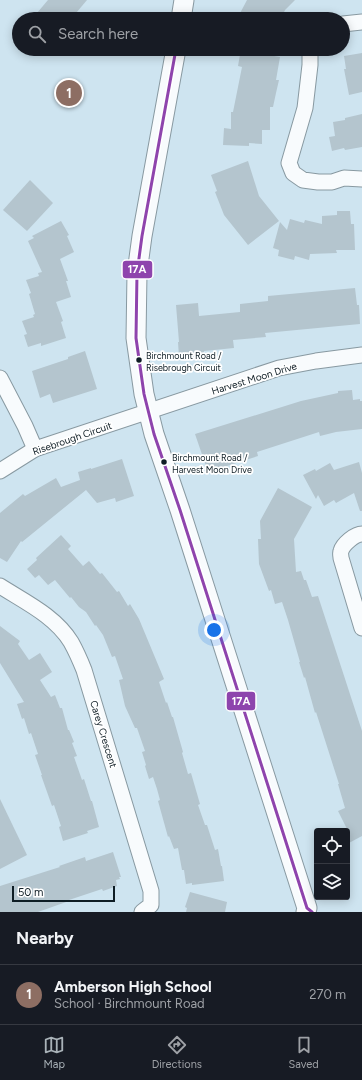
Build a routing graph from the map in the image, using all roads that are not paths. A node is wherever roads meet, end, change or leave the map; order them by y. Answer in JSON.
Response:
{"nodes":[{"id":1,"x":184,"y":0,"type":"edge"},
{"id":2,"x":182,"y":12,"type":"edge"},
{"id":3,"x":362,"y":22,"type":"edge"},
{"id":4,"x":350,"y":23,"type":"edge"},
{"id":5,"x":175,"y":56,"type":"edge"},
{"id":6,"x":310,"y":56,"type":"edge"},
{"id":7,"x":362,"y":179,"type":"edge"},
{"id":8,"x":362,"y":355,"type":"edge"},
{"id":9,"x":0,"y":378,"type":"edge"},
{"id":10,"x":148,"y":412,"type":"junction"},
{"id":11,"x":35,"y":449,"type":"junction"},
{"id":12,"x":0,"y":470,"type":"edge"},
{"id":13,"x":362,"y":534,"type":"edge"},
{"id":14,"x":0,"y":586,"type":"edge"},
{"id":15,"x":362,"y":628,"type":"edge"},
{"id":16,"x":308,"y":911,"type":"edge"},
{"id":17,"x":142,"y":912,"type":"edge"}],
"edges":[{"from":1,"to":2,"type":"main road"},
{"from":3,"to":4,"type":"street"},
{"from":5,"to":10,"type":"main road"},
{"from":6,"to":7,"type":"street"},
{"from":8,"to":10,"type":"street","name":"Harvest Moon Drive"},
{"from":9,"to":11,"type":"street"},
{"from":10,"to":11,"type":"street","name":"Risebrough Circuit"},
{"from":10,"to":16,"type":"main road"},
{"from":11,"to":12,"type":"street","name":"Risebrough Circuit"},
{"from":13,"to":15,"type":"street"},
{"from":14,"to":17,"type":"street","name":"Carey Crescent"}]}
